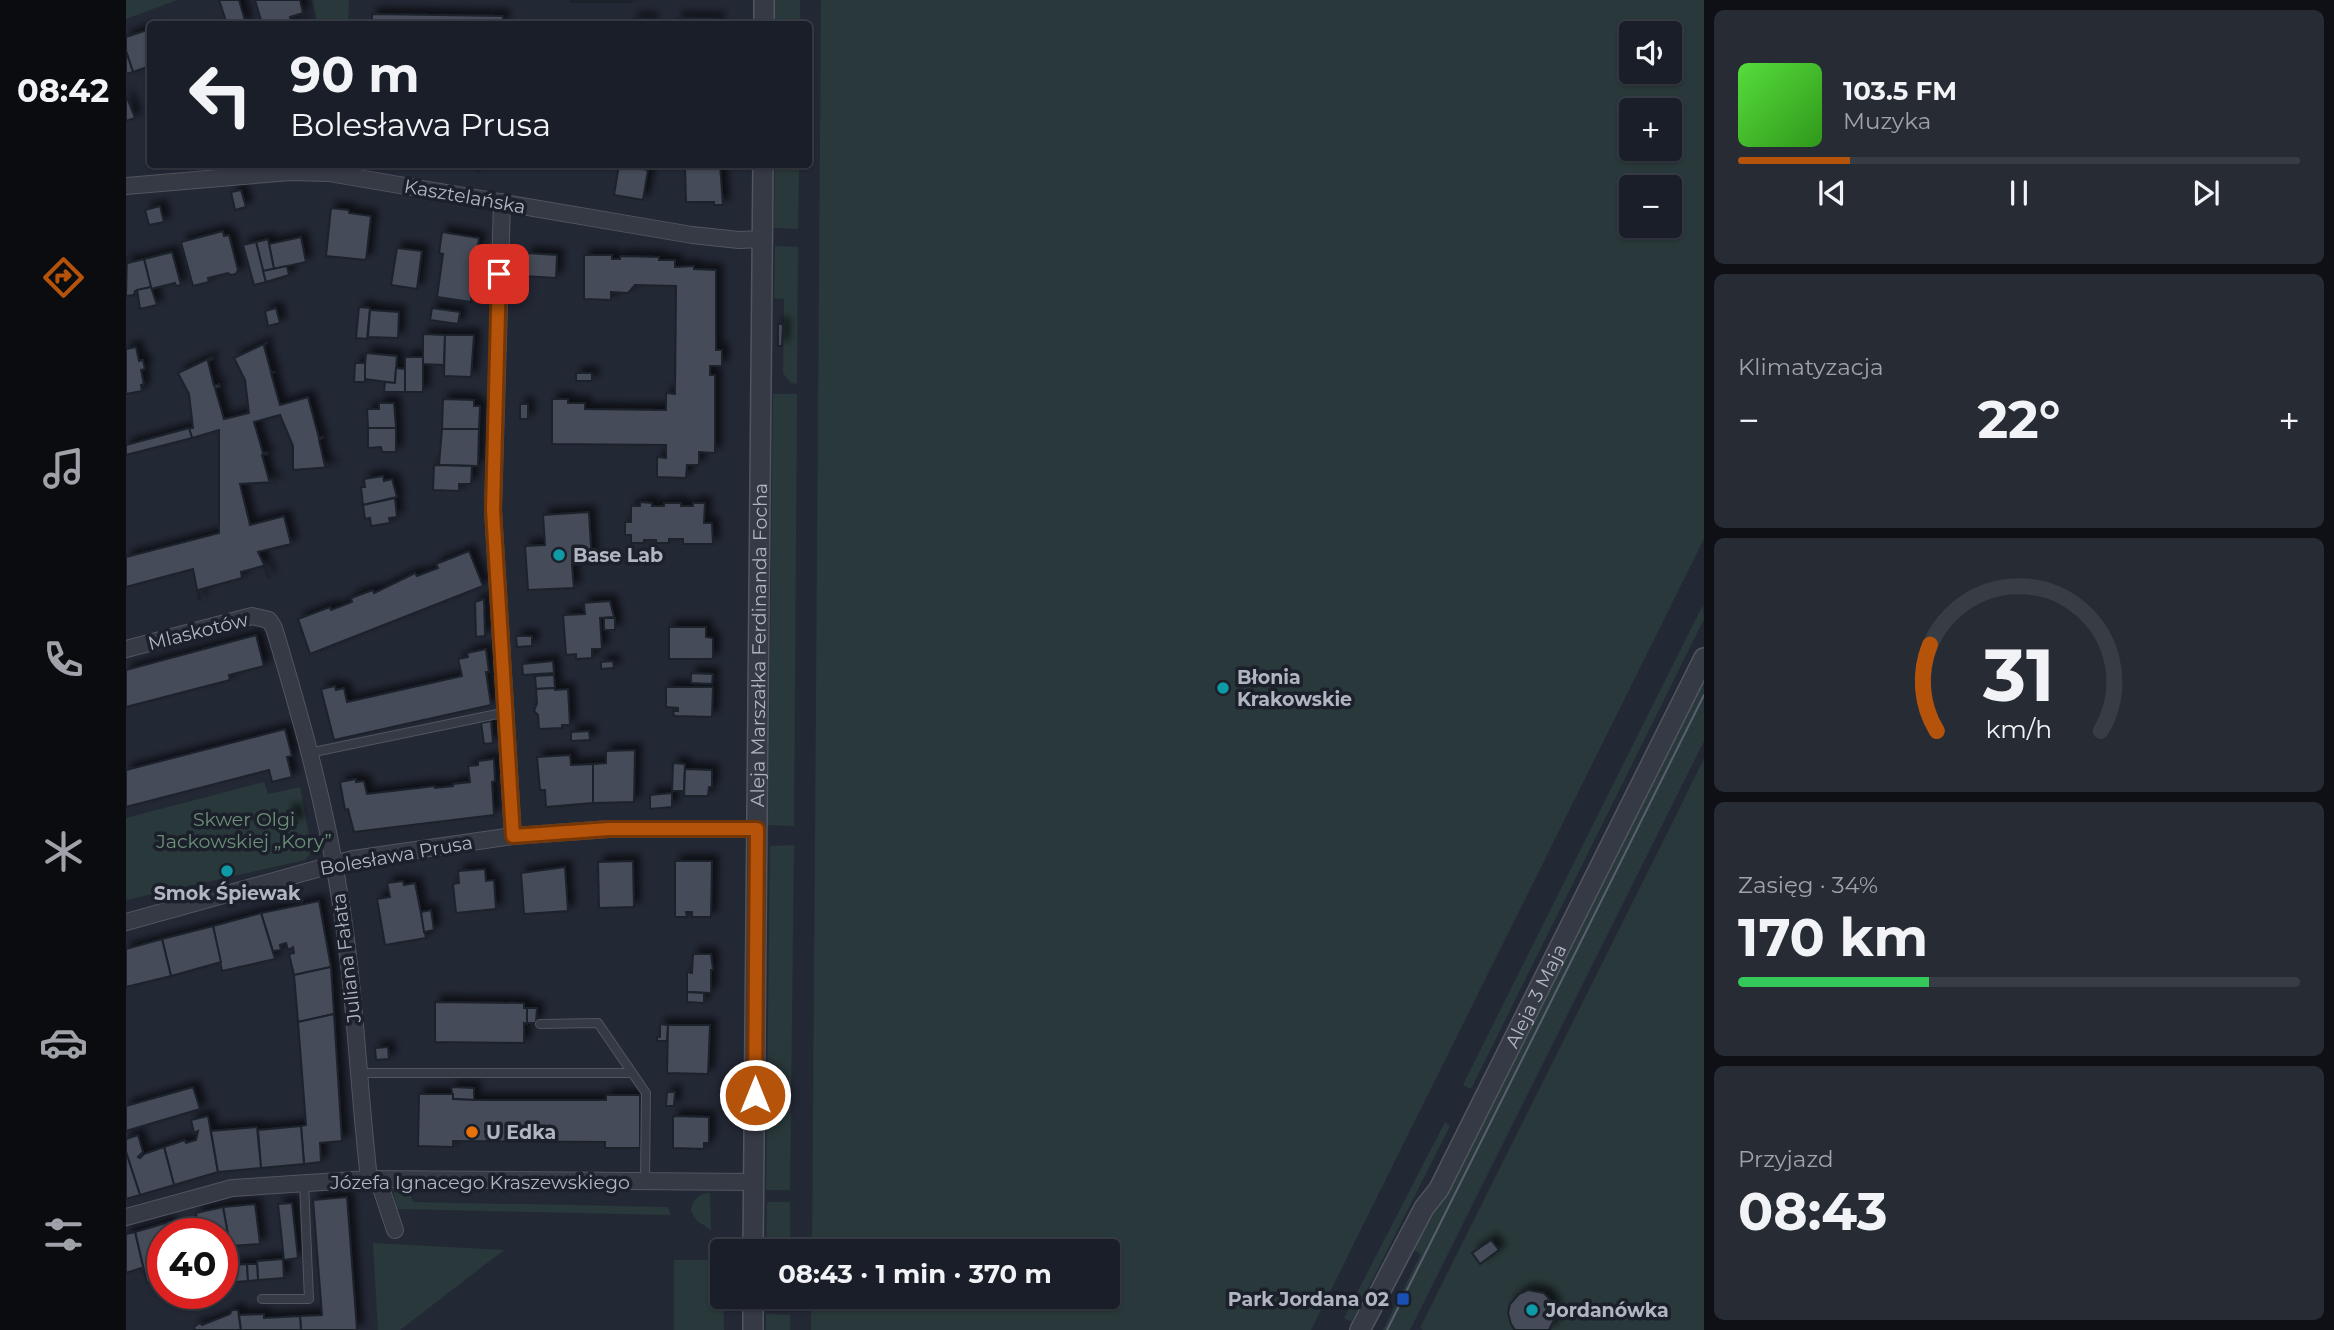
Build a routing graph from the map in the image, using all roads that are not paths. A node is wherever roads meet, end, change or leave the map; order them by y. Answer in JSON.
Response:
{"nodes":[{"id":1,"x":764,"y":0,"type":"edge"},
{"id":2,"x":764,"y":21,"type":"edge"},
{"id":3,"x":763,"y":168,"type":"edge"},
{"id":4,"x":328,"y":169,"type":"edge"},
{"id":5,"x":126,"y":186,"type":"edge"},
{"id":6,"x":502,"y":202,"type":"junction"},
{"id":7,"x":762,"y":239,"type":"junction"},
{"id":8,"x":270,"y":620,"type":"joint"},
{"id":9,"x":126,"y":649,"type":"edge"},
{"id":10,"x":1704,"y":658,"type":"edge"},
{"id":11,"x":507,"y":712,"type":"junction"},
{"id":12,"x":309,"y":753,"type":"junction"},
{"id":13,"x":757,"y":829,"type":"junction"},
{"id":14,"x":513,"y":836,"type":"junction"},
{"id":15,"x":334,"y":864,"type":"junction"},
{"id":16,"x":126,"y":922,"type":"edge"},
{"id":17,"x":540,"y":1024,"type":"dead end"},
{"id":18,"x":358,"y":1073,"type":"junction"},
{"id":19,"x":632,"y":1073,"type":"junction"},
{"id":20,"x":374,"y":1179,"type":"junction"},
{"id":21,"x":645,"y":1181,"type":"junction"},
{"id":22,"x":754,"y":1182,"type":"junction"},
{"id":23,"x":304,"y":1183,"type":"junction"},
{"id":24,"x":126,"y":1217,"type":"edge"},
{"id":25,"x":396,"y":1230,"type":"dead end"},
{"id":26,"x":753,"y":1239,"type":"edge"},
{"id":27,"x":262,"y":1299,"type":"dead end"},
{"id":28,"x":753,"y":1309,"type":"edge"},
{"id":29,"x":753,"y":1330,"type":"edge"},
{"id":30,"x":1360,"y":1330,"type":"edge"}],
"edges":[{"from":1,"to":2,"type":"street"},
{"from":3,"to":7,"type":"street","name":"Aleja Marszałka Ferdinanda Focha"},
{"from":4,"to":5,"type":"street","name":"Kasztelańska"},
{"from":4,"to":6,"type":"street","name":"Kasztelańska"},
{"from":6,"to":7,"type":"street","name":"Kasztelańska"},
{"from":6,"to":11,"type":"street"},
{"from":7,"to":13,"type":"street","name":"Aleja Marszałka Ferdinanda Focha"},
{"from":8,"to":9,"type":"street","name":"Mlaskotów"},
{"from":8,"to":12,"type":"street","name":"Juliana Fałata"},
{"from":10,"to":30,"type":"street","name":"Aleja 3 Maja"},
{"from":11,"to":12,"type":"lane"},
{"from":11,"to":14,"type":"street"},
{"from":12,"to":15,"type":"street","name":"Juliana Fałata"},
{"from":13,"to":14,"type":"street","name":"Bolesława Prusa"},
{"from":13,"to":22,"type":"street","name":"Aleja Marszałka Ferdinanda Focha"},
{"from":14,"to":15,"type":"street","name":"Bolesława Prusa"},
{"from":15,"to":16,"type":"street","name":"Bolesława Prusa"},
{"from":15,"to":18,"type":"street","name":"Juliana Fałata"},
{"from":17,"to":19,"type":"lane"},
{"from":18,"to":19,"type":"lane"},
{"from":18,"to":20,"type":"street","name":"Juliana Fałata"},
{"from":19,"to":21,"type":"lane"},
{"from":20,"to":21,"type":"street","name":"Józefa Ignacego Kraszewskiego"},
{"from":20,"to":23,"type":"street","name":"Józefa Ignacego Kraszewskiego"},
{"from":20,"to":25,"type":"street","name":"Juliana Fałata"},
{"from":21,"to":22,"type":"street","name":"Józefa Ignacego Kraszewskiego"},
{"from":22,"to":26,"type":"street","name":"Aleja Marszałka Ferdinanda Focha"},
{"from":23,"to":24,"type":"street","name":"Józefa Ignacego Kraszewskiego"},
{"from":23,"to":27,"type":"lane"},
{"from":28,"to":29,"type":"street"}]}
